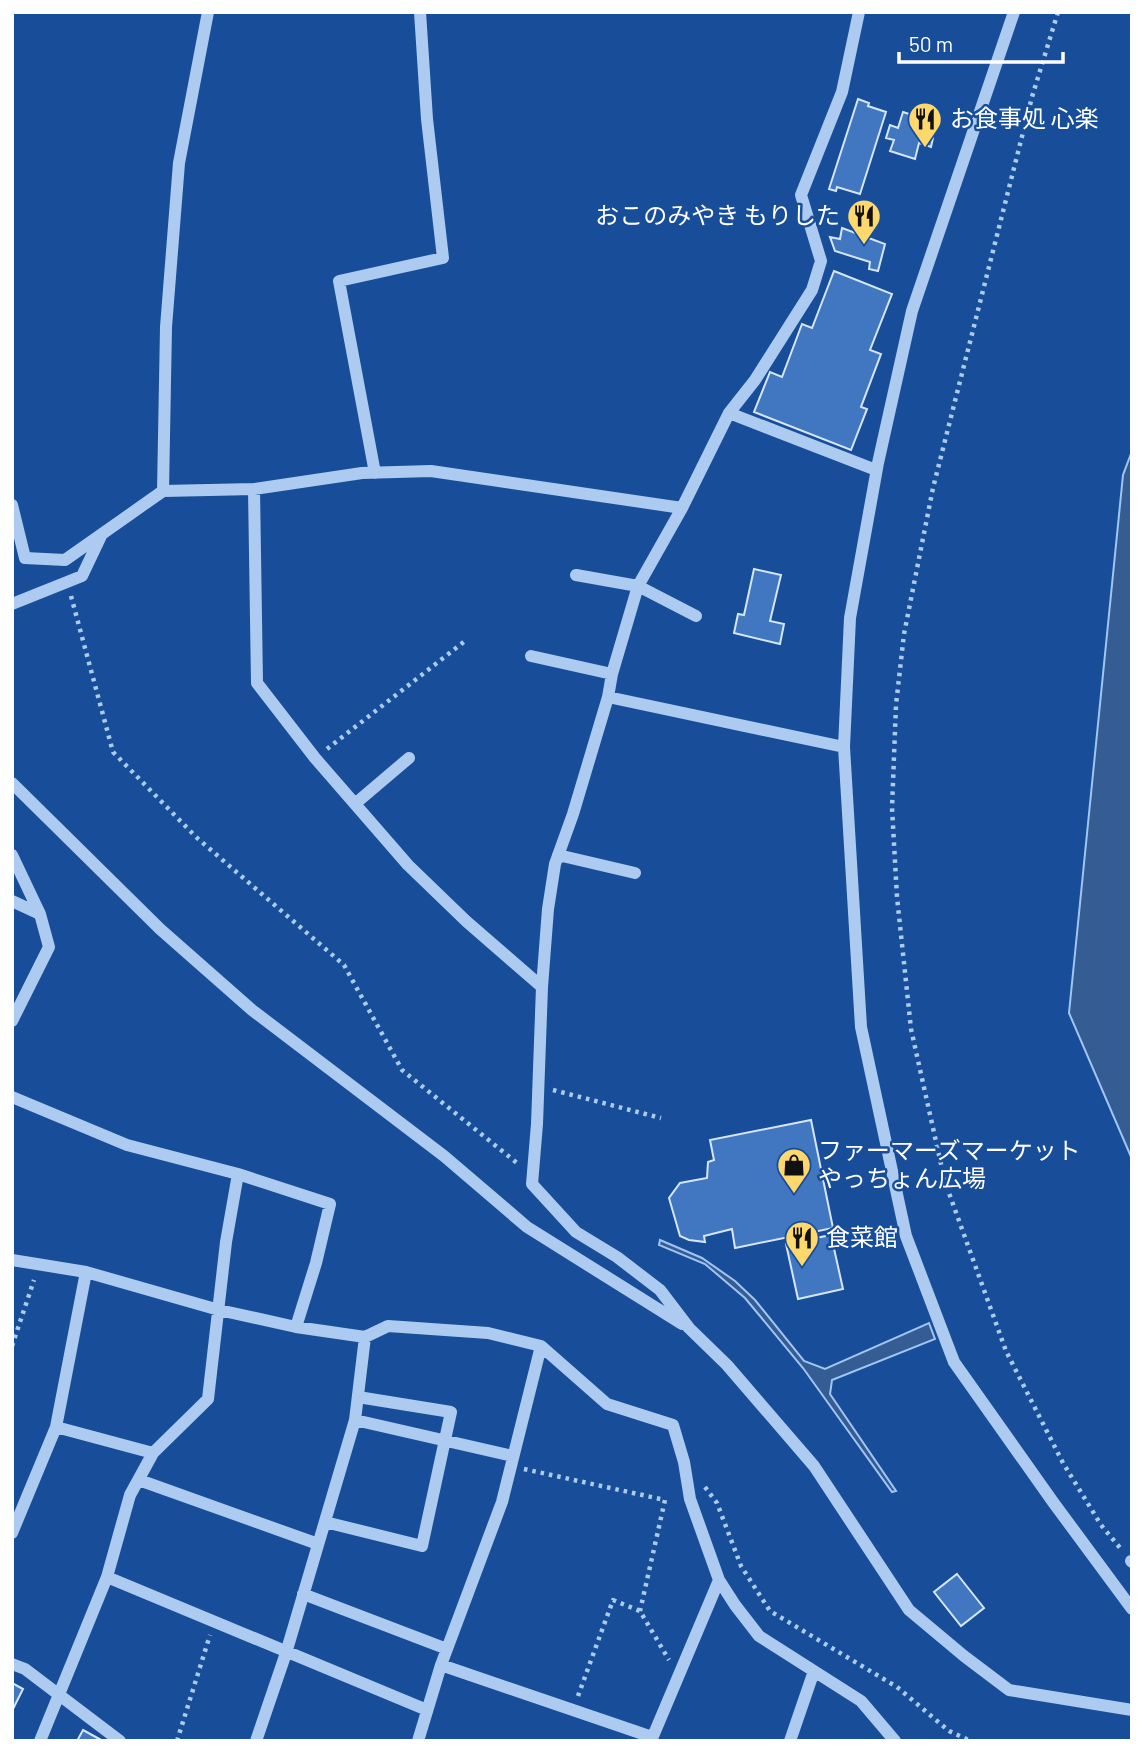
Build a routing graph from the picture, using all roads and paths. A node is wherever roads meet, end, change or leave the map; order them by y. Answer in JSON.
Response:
{"nodes":[{"id":1,"x":208,"y":12,"type":"edge"},
{"id":2,"x":420,"y":12,"type":"edge"},
{"id":3,"x":859,"y":12,"type":"edge"},
{"id":4,"x":1014,"y":12,"type":"edge"},
{"id":5,"x":1058,"y":12,"type":"edge"},
{"id":6,"x":729,"y":414,"type":"junction"},
{"id":7,"x":876,"y":470,"type":"junction"},
{"id":8,"x":375,"y":473,"type":"junction"},
{"id":9,"x":254,"y":489,"type":"junction"},
{"id":10,"x":163,"y":491,"type":"junction"},
{"id":11,"x":12,"y":505,"type":"edge"},
{"id":12,"x":682,"y":509,"type":"junction"},
{"id":13,"x":102,"y":533,"type":"junction"},
{"id":14,"x":576,"y":575,"type":"dead end"},
{"id":15,"x":67,"y":582,"type":"junction"},
{"id":16,"x":638,"y":586,"type":"junction"},
{"id":17,"x":12,"y":604,"type":"edge"},
{"id":18,"x":696,"y":616,"type":"dead end"},
{"id":19,"x":464,"y":641,"type":"dead end"},
{"id":20,"x":531,"y":656,"type":"dead end"},
{"id":21,"x":611,"y":674,"type":"junction"},
{"id":22,"x":608,"y":697,"type":"junction"},
{"id":23,"x":844,"y":747,"type":"junction"},
{"id":24,"x":315,"y":758,"type":"junction"},
{"id":25,"x":409,"y":758,"type":"dead end"},
{"id":26,"x":12,"y":783,"type":"edge"},
{"id":27,"x":356,"y":803,"type":"junction"},
{"id":28,"x":12,"y":855,"type":"edge"},
{"id":29,"x":558,"y":855,"type":"junction"},
{"id":30,"x":635,"y":873,"type":"dead end"},
{"id":31,"x":12,"y":901,"type":"edge"},
{"id":32,"x":40,"y":914,"type":"junction"},
{"id":33,"x":542,"y":986,"type":"junction"},
{"id":34,"x":12,"y":1021,"type":"edge"},
{"id":35,"x":539,"y":1086,"type":"junction"},
{"id":36,"x":12,"y":1097,"type":"edge"},
{"id":37,"x":661,"y":1118,"type":"dead end"},
{"id":38,"x":238,"y":1174,"type":"junction"},
{"id":39,"x":532,"y":1184,"type":"junction"},
{"id":40,"x":12,"y":1260,"type":"edge"},
{"id":41,"x":39,"y":1265,"type":"junction"},
{"id":42,"x":86,"y":1272,"type":"junction"},
{"id":43,"x":219,"y":1310,"type":"junction"},
{"id":44,"x":296,"y":1327,"type":"junction"},
{"id":45,"x":689,"y":1328,"type":"junction"},
{"id":46,"x":365,"y":1338,"type":"junction"},
{"id":47,"x":12,"y":1346,"type":"edge"},
{"id":48,"x":541,"y":1346,"type":"junction"},
{"id":49,"x":358,"y":1396,"type":"junction"},
{"id":50,"x":355,"y":1420,"type":"junction"},
{"id":51,"x":56,"y":1427,"type":"junction"},
{"id":52,"x":446,"y":1441,"type":"junction"},
{"id":53,"x":153,"y":1454,"type":"junction"},
{"id":54,"x":512,"y":1461,"type":"junction"},
{"id":55,"x":139,"y":1480,"type":"junction"},
{"id":56,"x":703,"y":1484,"type":"dead end"},
{"id":57,"x":325,"y":1522,"type":"junction"},
{"id":58,"x":12,"y":1533,"type":"edge"},
{"id":59,"x":318,"y":1544,"type":"junction"},
{"id":60,"x":1131,"y":1561,"type":"edge"},
{"id":61,"x":107,"y":1577,"type":"junction"},
{"id":62,"x":719,"y":1580,"type":"junction"},
{"id":63,"x":303,"y":1594,"type":"junction"},
{"id":64,"x":1132,"y":1609,"type":"edge"},
{"id":65,"x":640,"y":1611,"type":"junction"},
{"id":66,"x":214,"y":1622,"type":"junction"},
{"id":67,"x":447,"y":1649,"type":"junction"},
{"id":68,"x":286,"y":1653,"type":"junction"},
{"id":69,"x":12,"y":1664,"type":"edge"},
{"id":70,"x":441,"y":1665,"type":"junction"},
{"id":71,"x":814,"y":1671,"type":"junction"},
{"id":72,"x":678,"y":1676,"type":"junction"},
{"id":73,"x":59,"y":1694,"type":"junction"},
{"id":74,"x":572,"y":1709,"type":"junction"},
{"id":75,"x":426,"y":1710,"type":"junction"},
{"id":76,"x":1132,"y":1710,"type":"edge"},
{"id":77,"x":652,"y":1739,"type":"edge"},
{"id":78,"x":40,"y":1741,"type":"edge"},
{"id":79,"x":120,"y":1741,"type":"edge"},
{"id":80,"x":177,"y":1741,"type":"edge"},
{"id":81,"x":256,"y":1741,"type":"edge"},
{"id":82,"x":418,"y":1741,"type":"edge"},
{"id":83,"x":790,"y":1741,"type":"edge"},
{"id":84,"x":895,"y":1741,"type":"edge"},
{"id":85,"x":971,"y":1741,"type":"edge"}],
"edges":[{"from":1,"to":10,"type":"street"},
{"from":2,"to":8,"type":"street"},
{"from":3,"to":6,"type":"street"},
{"from":4,"to":7,"type":"street"},
{"from":5,"to":60,"type":"path"},
{"from":6,"to":7,"type":"street"},
{"from":6,"to":12,"type":"street"},
{"from":7,"to":23,"type":"street"},
{"from":8,"to":9,"type":"street"},
{"from":8,"to":12,"type":"street"},
{"from":9,"to":10,"type":"street"},
{"from":9,"to":24,"type":"street"},
{"from":10,"to":13,"type":"street"},
{"from":11,"to":13,"type":"street"},
{"from":12,"to":16,"type":"street"},
{"from":13,"to":15,"type":"street"},
{"from":14,"to":16,"type":"street"},
{"from":15,"to":17,"type":"street"},
{"from":15,"to":39,"type":"path"},
{"from":16,"to":18,"type":"street"},
{"from":16,"to":21,"type":"street"},
{"from":19,"to":24,"type":"path"},
{"from":20,"to":21,"type":"street"},
{"from":21,"to":22,"type":"street"},
{"from":22,"to":23,"type":"street"},
{"from":22,"to":29,"type":"street"},
{"from":23,"to":64,"type":"street"},
{"from":24,"to":27,"type":"street"},
{"from":25,"to":27,"type":"street"},
{"from":26,"to":45,"type":"street"},
{"from":27,"to":33,"type":"street"},
{"from":28,"to":32,"type":"street"},
{"from":29,"to":30,"type":"street"},
{"from":29,"to":33,"type":"street"},
{"from":31,"to":32,"type":"street"},
{"from":32,"to":34,"type":"street"},
{"from":33,"to":35,"type":"street"},
{"from":35,"to":37,"type":"path"},
{"from":35,"to":39,"type":"street"},
{"from":36,"to":38,"type":"street"},
{"from":38,"to":43,"type":"street"},
{"from":38,"to":44,"type":"street"},
{"from":39,"to":45,"type":"street"},
{"from":40,"to":41,"type":"street"},
{"from":41,"to":42,"type":"street"},
{"from":41,"to":47,"type":"path"},
{"from":42,"to":43,"type":"street"},
{"from":42,"to":51,"type":"street"},
{"from":43,"to":44,"type":"street"},
{"from":43,"to":53,"type":"street"},
{"from":44,"to":46,"type":"street"},
{"from":45,"to":76,"type":"street"},
{"from":46,"to":48,"type":"street"},
{"from":46,"to":49,"type":"street"},
{"from":48,"to":54,"type":"street"},
{"from":48,"to":62,"type":"street"},
{"from":49,"to":50,"type":"street"},
{"from":49,"to":52,"type":"street"},
{"from":50,"to":52,"type":"street"},
{"from":50,"to":57,"type":"street"},
{"from":51,"to":53,"type":"street"},
{"from":51,"to":58,"type":"street"},
{"from":52,"to":54,"type":"street"},
{"from":52,"to":57,"type":"street"},
{"from":53,"to":55,"type":"street"},
{"from":54,"to":65,"type":"path"},
{"from":54,"to":67,"type":"street"},
{"from":55,"to":59,"type":"street"},
{"from":55,"to":61,"type":"street"},
{"from":56,"to":85,"type":"path"},
{"from":57,"to":59,"type":"street"},
{"from":59,"to":63,"type":"street"},
{"from":61,"to":66,"type":"street"},
{"from":61,"to":73,"type":"street"},
{"from":62,"to":71,"type":"street"},
{"from":62,"to":72,"type":"street"},
{"from":63,"to":67,"type":"street"},
{"from":63,"to":68,"type":"street"},
{"from":65,"to":72,"type":"path"},
{"from":65,"to":74,"type":"path"},
{"from":66,"to":68,"type":"street"},
{"from":66,"to":80,"type":"path"},
{"from":67,"to":70,"type":"street"},
{"from":68,"to":75,"type":"street"},
{"from":68,"to":81,"type":"street"},
{"from":69,"to":73,"type":"street"},
{"from":70,"to":74,"type":"street"},
{"from":70,"to":75,"type":"street"},
{"from":71,"to":83,"type":"street"},
{"from":71,"to":84,"type":"street"},
{"from":72,"to":77,"type":"street"},
{"from":73,"to":78,"type":"street"},
{"from":73,"to":79,"type":"street"},
{"from":74,"to":77,"type":"street"},
{"from":75,"to":82,"type":"street"}]}
